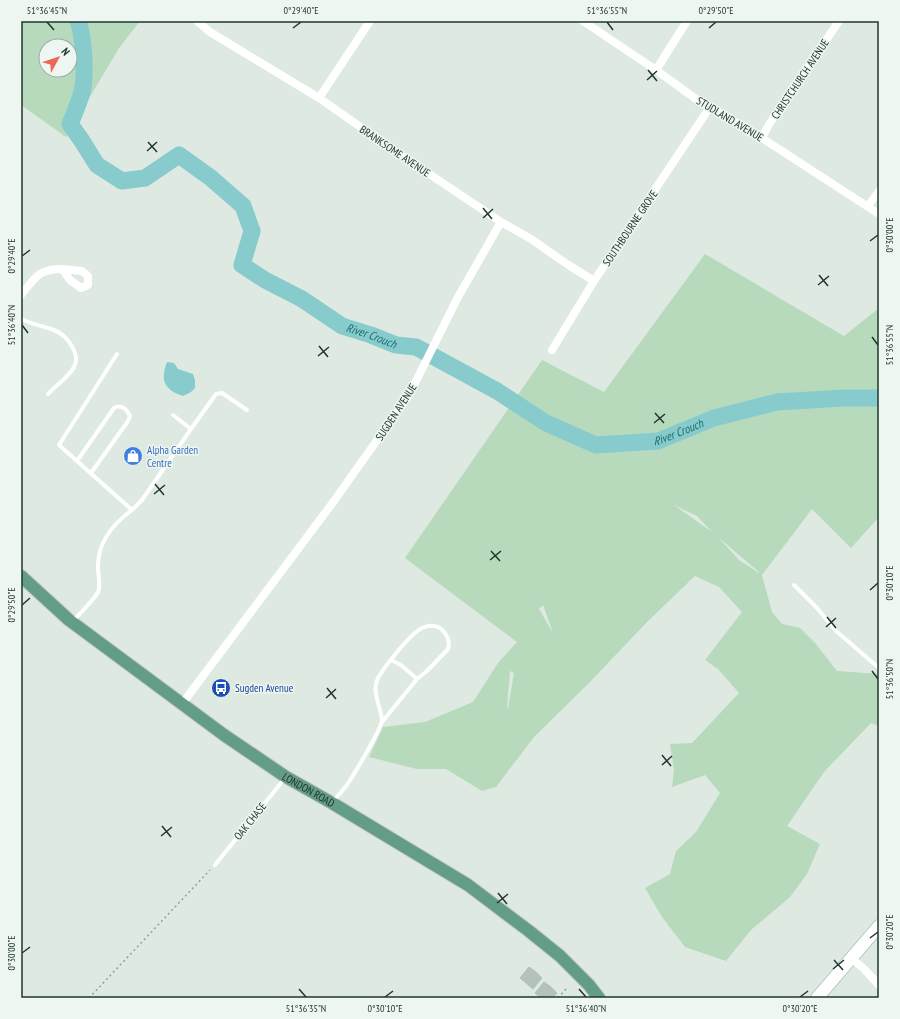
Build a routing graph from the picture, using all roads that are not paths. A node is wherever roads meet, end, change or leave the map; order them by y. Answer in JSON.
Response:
{"nodes":[{"id":1,"x":196,"y":21,"type":"edge"},
{"id":2,"x":370,"y":21,"type":"edge"},
{"id":3,"x":583,"y":21,"type":"edge"},
{"id":4,"x":687,"y":21,"type":"edge"},
{"id":5,"x":839,"y":21,"type":"edge"},
{"id":6,"x":656,"y":70,"type":"junction"},
{"id":7,"x":319,"y":98,"type":"junction"},
{"id":8,"x":710,"y":107,"type":"junction"},
{"id":9,"x":762,"y":138,"type":"junction"},
{"id":10,"x":879,"y":192,"type":"edge"},
{"id":11,"x":868,"y":206,"type":"junction"},
{"id":12,"x":879,"y":214,"type":"edge"},
{"id":13,"x":501,"y":222,"type":"junction"},
{"id":14,"x":62,"y":269,"type":"dead end"},
{"id":15,"x":594,"y":281,"type":"junction"},
{"id":16,"x":21,"y":295,"type":"edge"},
{"id":17,"x":21,"y":319,"type":"edge"},
{"id":18,"x":552,"y":350,"type":"dead end"},
{"id":19,"x":117,"y":354,"type":"dead end"},
{"id":20,"x":48,"y":394,"type":"dead end"},
{"id":21,"x":247,"y":410,"type":"dead end"},
{"id":22,"x":173,"y":415,"type":"dead end"},
{"id":23,"x":191,"y":429,"type":"junction"},
{"id":24,"x":77,"y":461,"type":"junction"},
{"id":25,"x":90,"y":473,"type":"junction"},
{"id":26,"x":132,"y":510,"type":"junction"},
{"id":27,"x":21,"y":576,"type":"edge"},
{"id":28,"x":794,"y":585,"type":"dead end"},
{"id":29,"x":72,"y":622,"type":"junction"},
{"id":30,"x":391,"y":660,"type":"junction"},
{"id":31,"x":879,"y":668,"type":"edge"},
{"id":32,"x":417,"y":679,"type":"junction"},
{"id":33,"x":182,"y":704,"type":"junction"},
{"id":34,"x":382,"y":722,"type":"junction"},
{"id":35,"x":286,"y":777,"type":"junction"},
{"id":36,"x":332,"y":803,"type":"junction"},
{"id":37,"x":215,"y":865,"type":"road end"},
{"id":38,"x":879,"y":926,"type":"edge"},
{"id":39,"x":851,"y":958,"type":"junction"},
{"id":40,"x":879,"y":985,"type":"edge"},
{"id":41,"x":599,"y":998,"type":"edge"},
{"id":42,"x":817,"y":998,"type":"edge"}],
"edges":[{"from":1,"to":7,"type":"street","name":"BRANKSOME AVENUE"},
{"from":2,"to":7,"type":"street"},
{"from":3,"to":6,"type":"street","name":"STUDLAND AVENUE"},
{"from":4,"to":6,"type":"street"},
{"from":5,"to":9,"type":"street","name":"CHRISTCHURCH AVENUE"},
{"from":6,"to":8,"type":"street","name":"STUDLAND AVENUE"},
{"from":7,"to":13,"type":"street","name":"BRANKSOME AVENUE"},
{"from":8,"to":9,"type":"street","name":"STUDLAND AVENUE"},
{"from":8,"to":15,"type":"street","name":"SOUTHBOURNE GROVE"},
{"from":9,"to":11,"type":"street","name":"STUDLAND AVENUE"},
{"from":10,"to":11,"type":"street"},
{"from":11,"to":12,"type":"street","name":"STUDLAND AVENUE"},
{"from":13,"to":15,"type":"street","name":"BRANKSOME AVENUE"},
{"from":13,"to":33,"type":"street","name":"SUGDEN AVENUE"},
{"from":14,"to":16,"type":"street"},
{"from":15,"to":18,"type":"street","name":"SOUTHBOURNE GROVE"},
{"from":17,"to":20,"type":"lane"},
{"from":19,"to":24,"type":"lane"},
{"from":21,"to":23,"type":"lane"},
{"from":22,"to":23,"type":"lane"},
{"from":23,"to":26,"type":"lane"},
{"from":24,"to":25,"type":"lane"},
{"from":24,"to":25,"type":"lane"},
{"from":25,"to":26,"type":"lane"},
{"from":26,"to":29,"type":"lane"},
{"from":27,"to":29,"type":"main road","name":"LONDON ROAD"},
{"from":28,"to":31,"type":"lane"},
{"from":29,"to":33,"type":"main road","name":"LONDON ROAD"},
{"from":30,"to":32,"type":"lane"},
{"from":30,"to":32,"type":"lane"},
{"from":30,"to":34,"type":"lane"},
{"from":32,"to":34,"type":"lane"},
{"from":33,"to":35,"type":"main road","name":"LONDON ROAD"},
{"from":34,"to":36,"type":"lane"},
{"from":35,"to":36,"type":"main road","name":"LONDON ROAD"},
{"from":35,"to":37,"type":"lane","name":"OAK CHASE"},
{"from":36,"to":41,"type":"main road","name":"LONDON ROAD"},
{"from":38,"to":39,"type":"street"},
{"from":39,"to":40,"type":"street"},
{"from":39,"to":42,"type":"street"}]}
